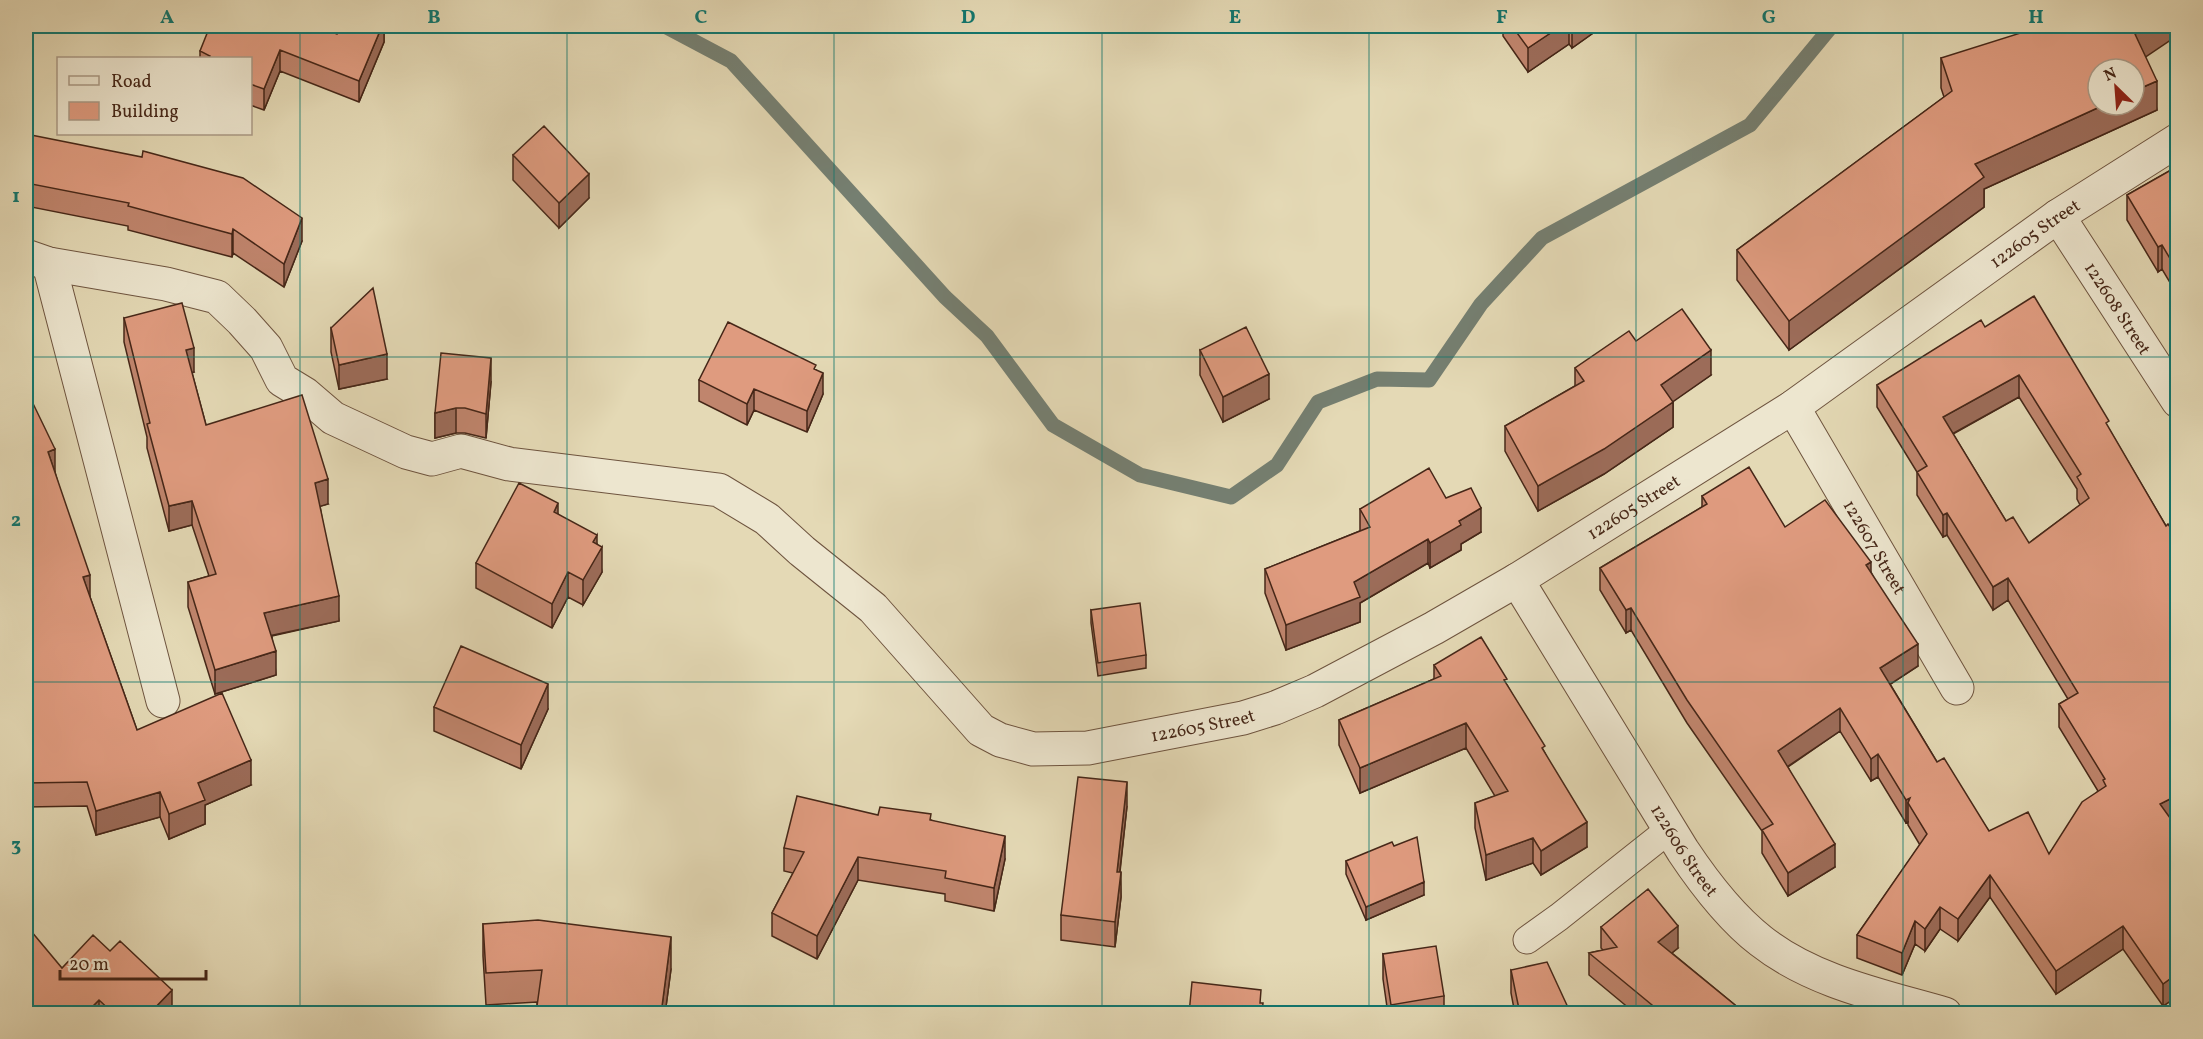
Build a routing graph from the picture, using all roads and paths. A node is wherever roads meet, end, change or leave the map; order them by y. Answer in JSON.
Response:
{"nodes":[{"id":1,"x":2178,"y":140,"type":"edge"},
{"id":2,"x":2058,"y":216,"type":"junction"},
{"id":3,"x":37,"y":260,"type":"edge"},
{"id":4,"x":2178,"y":401,"type":"edge"},
{"id":5,"x":1793,"y":407,"type":"junction"},
{"id":6,"x":1517,"y":580,"type":"junction"},
{"id":7,"x":1957,"y":688,"type":"dead end"},
{"id":8,"x":163,"y":701,"type":"dead end"},
{"id":9,"x":1670,"y":829,"type":"junction"},
{"id":10,"x":1527,"y":940,"type":"dead end"},
{"id":11,"x":1945,"y":1014,"type":"edge"}],
"edges":[{"from":1,"to":2,"type":"street","name":"122605 Street"},
{"from":2,"to":4,"type":"street","name":"122608 Street"},
{"from":2,"to":5,"type":"street","name":"122605 Street"},
{"from":3,"to":6,"type":"street","name":"122605 Street"},
{"from":3,"to":8,"type":"street"},
{"from":5,"to":6,"type":"street","name":"122605 Street"},
{"from":5,"to":7,"type":"street","name":"122607 Street"},
{"from":6,"to":9,"type":"street","name":"122606 Street"},
{"from":9,"to":10,"type":"lane"},
{"from":9,"to":11,"type":"street","name":"122606 Street"}]}
